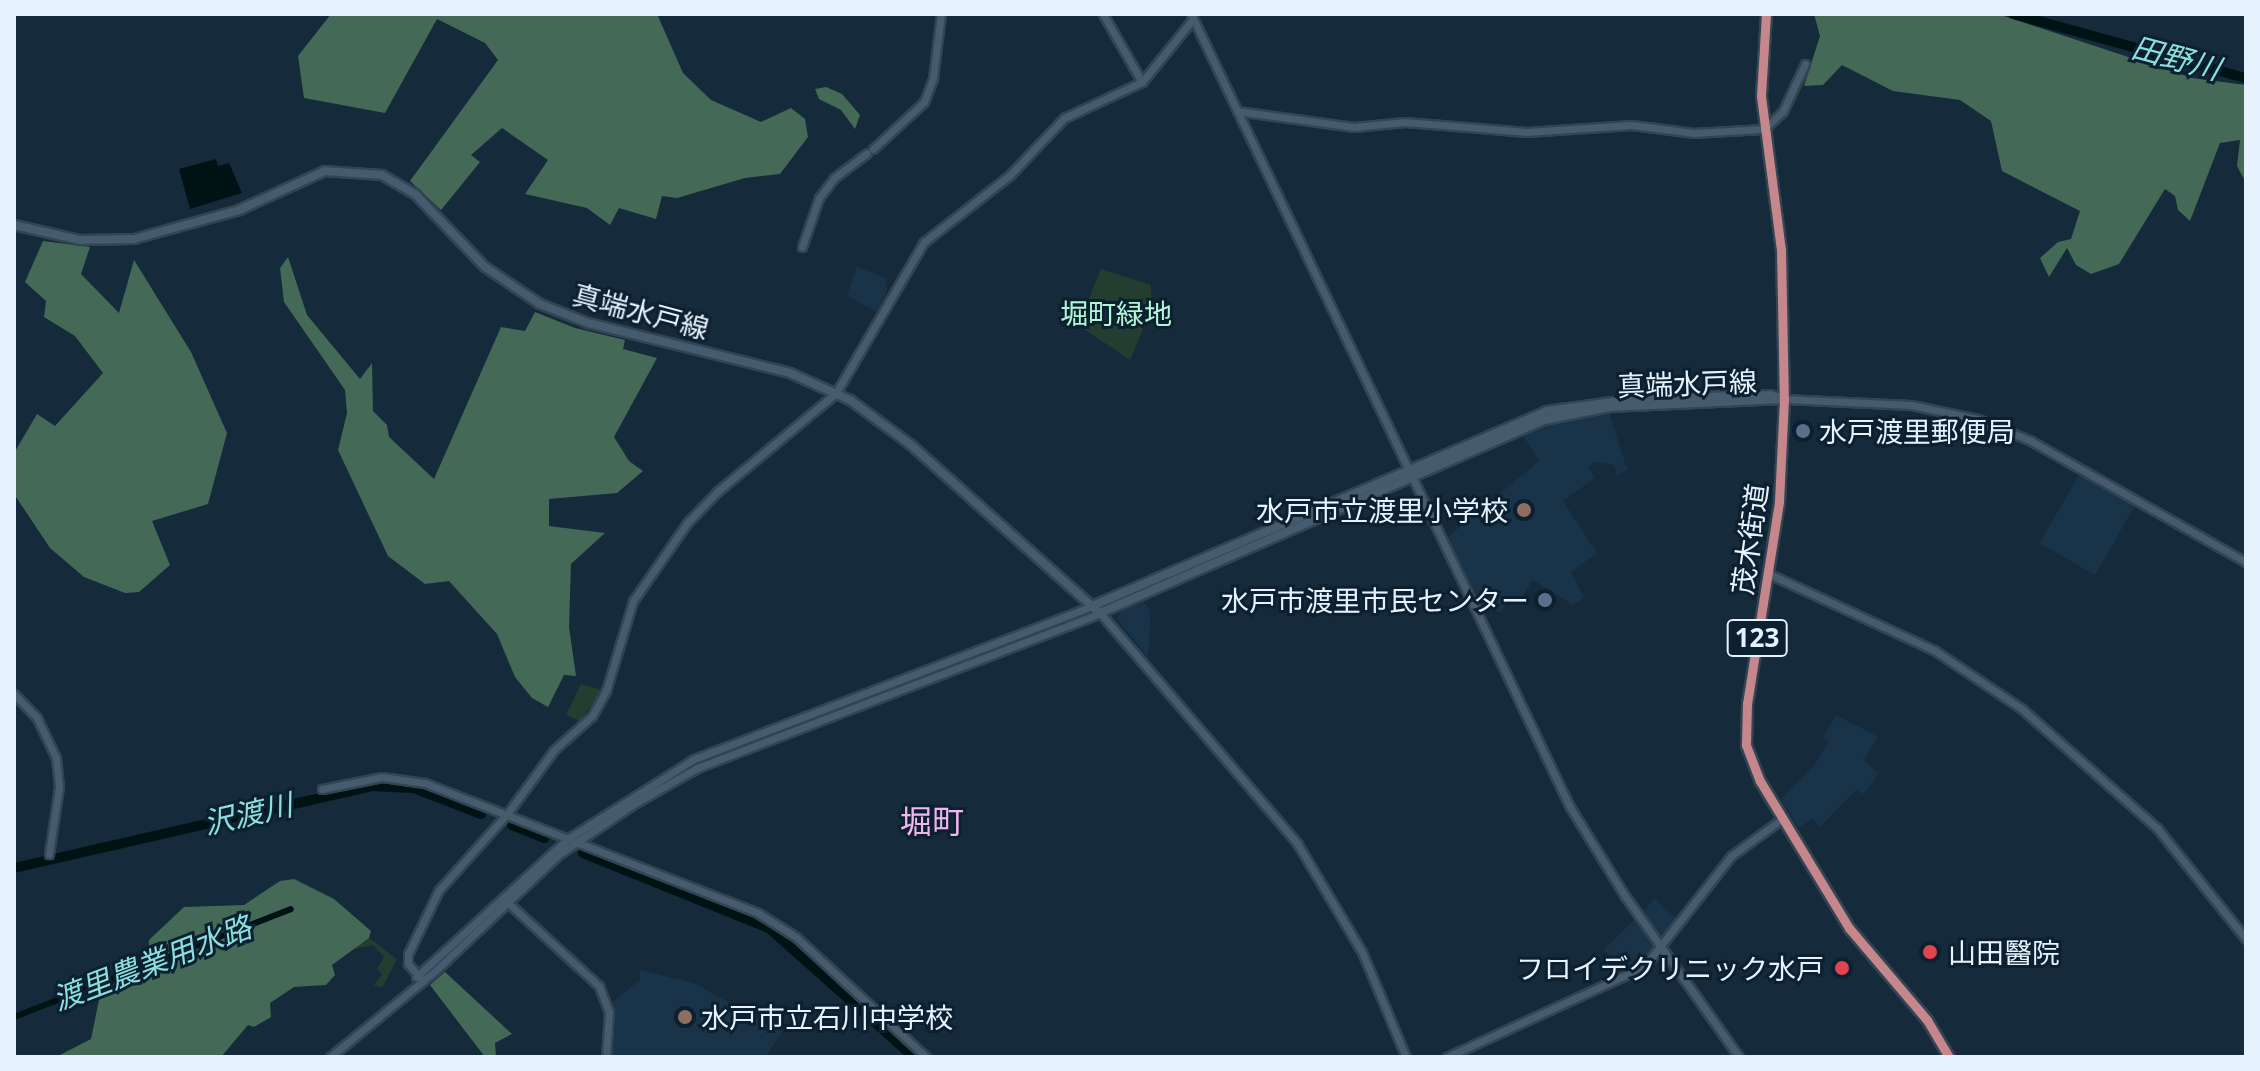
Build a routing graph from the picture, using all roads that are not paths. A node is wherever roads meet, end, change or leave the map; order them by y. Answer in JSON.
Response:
{"nodes":[{"id":1,"x":941,"y":14,"type":"edge"},
{"id":2,"x":1103,"y":14,"type":"edge"},
{"id":3,"x":1766,"y":14,"type":"edge"},
{"id":4,"x":1192,"y":17,"type":"edge"},
{"id":5,"x":1805,"y":64,"type":"dead end"},
{"id":6,"x":1142,"y":82,"type":"junction"},
{"id":7,"x":1237,"y":111,"type":"junction"},
{"id":8,"x":1764,"y":129,"type":"junction"},
{"id":9,"x":14,"y":225,"type":"edge"},
{"id":10,"x":802,"y":247,"type":"dead end"},
{"id":11,"x":836,"y":393,"type":"junction"},
{"id":12,"x":1784,"y":399,"type":"junction"},
{"id":13,"x":1409,"y":474,"type":"junction"},
{"id":14,"x":2246,"y":562,"type":"edge"},
{"id":15,"x":1767,"y":573,"type":"junction"},
{"id":16,"x":1092,"y":606,"type":"junction"},
{"id":17,"x":1100,"y":613,"type":"junction"},
{"id":18,"x":14,"y":694,"type":"edge"},
{"id":19,"x":322,"y":789,"type":"dead end"},
{"id":20,"x":507,"y":814,"type":"junction"},
{"id":21,"x":1782,"y":819,"type":"junction"},
{"id":22,"x":569,"y":838,"type":"junction"},
{"id":23,"x":581,"y":843,"type":"junction"},
{"id":24,"x":49,"y":854,"type":"dead end"},
{"id":25,"x":506,"y":901,"type":"junction"},
{"id":26,"x":2246,"y":939,"type":"edge"},
{"id":27,"x":1662,"y":950,"type":"junction"},
{"id":28,"x":420,"y":978,"type":"junction"},
{"id":29,"x":331,"y":1057,"type":"edge"},
{"id":30,"x":606,"y":1057,"type":"edge"},
{"id":31,"x":926,"y":1057,"type":"edge"},
{"id":32,"x":1406,"y":1057,"type":"edge"},
{"id":33,"x":1447,"y":1057,"type":"edge"},
{"id":34,"x":1739,"y":1057,"type":"edge"},
{"id":35,"x":1949,"y":1057,"type":"edge"}],
"edges":[{"from":1,"to":10,"type":"street"},
{"from":2,"to":6,"type":"street"},
{"from":3,"to":8,"type":"highway","name":"茂木街道","number":"123"},
{"from":4,"to":6,"type":"street"},
{"from":4,"to":7,"type":"street"},
{"from":5,"to":8,"type":"street"},
{"from":6,"to":11,"type":"street"},
{"from":7,"to":8,"type":"street"},
{"from":7,"to":13,"type":"street"},
{"from":8,"to":12,"type":"highway","name":"茂木街道","number":"123"},
{"from":9,"to":11,"type":"main road","name":"真端水戸線"},
{"from":11,"to":16,"type":"main road","name":"真端水戸線"},
{"from":11,"to":20,"type":"street"},
{"from":12,"to":13,"type":"main road","name":"真端水戸線"},
{"from":12,"to":14,"type":"street"},
{"from":12,"to":15,"type":"highway","name":"茂木街道","number":"123"},
{"from":13,"to":16,"type":"main road","name":"真端水戸線"},
{"from":13,"to":17,"type":"main road","name":"真端水戸線"},
{"from":13,"to":27,"type":"street"},
{"from":15,"to":21,"type":"highway","name":"茂木街道","number":"123"},
{"from":15,"to":26,"type":"street"},
{"from":16,"to":17,"type":"main road","name":"真端水戸線"},
{"from":16,"to":22,"type":"street"},
{"from":17,"to":23,"type":"street"},
{"from":17,"to":32,"type":"street"},
{"from":18,"to":24,"type":"street"},
{"from":19,"to":20,"type":"street"},
{"from":20,"to":22,"type":"street"},
{"from":20,"to":28,"type":"street"},
{"from":21,"to":27,"type":"street"},
{"from":21,"to":35,"type":"highway","name":"茂木街道","number":"123"},
{"from":22,"to":23,"type":"street"},
{"from":22,"to":28,"type":"street"},
{"from":23,"to":25,"type":"street"},
{"from":23,"to":31,"type":"street"},
{"from":25,"to":28,"type":"street"},
{"from":25,"to":30,"type":"street"},
{"from":27,"to":33,"type":"street"},
{"from":27,"to":34,"type":"street"},
{"from":28,"to":29,"type":"street"}]}
